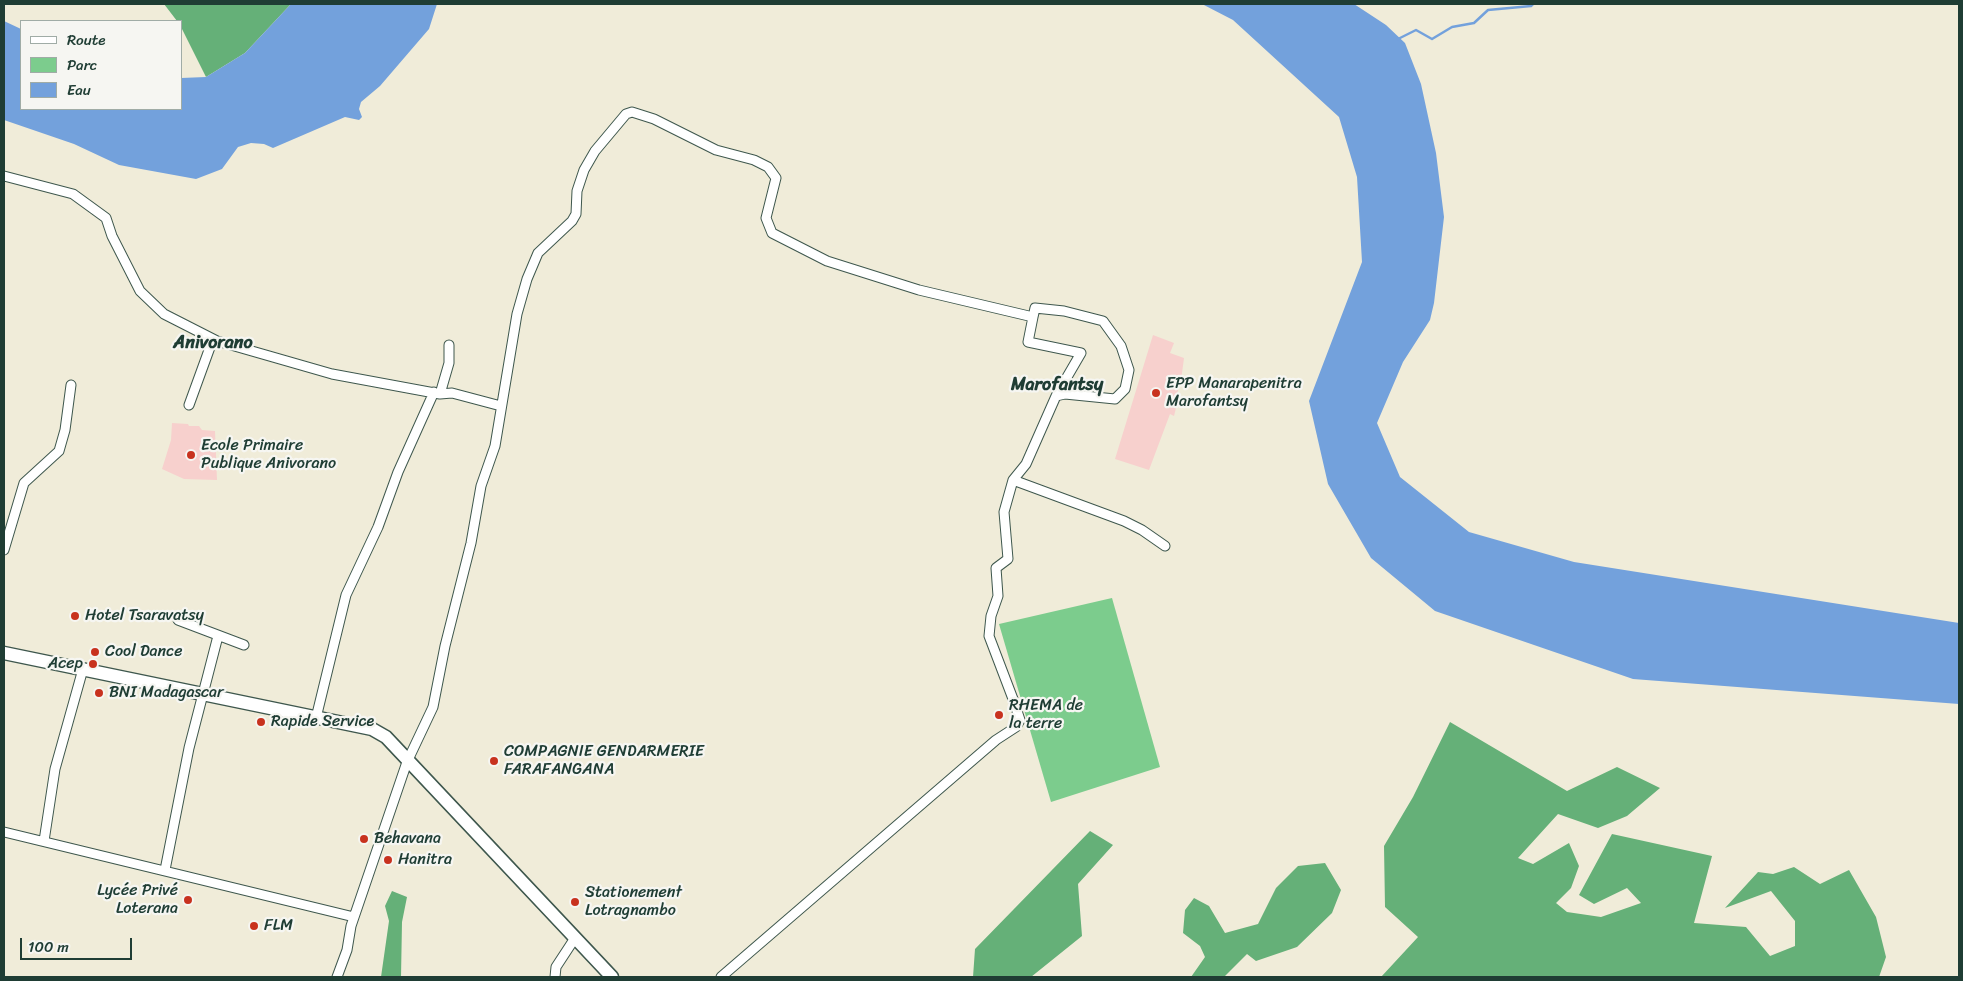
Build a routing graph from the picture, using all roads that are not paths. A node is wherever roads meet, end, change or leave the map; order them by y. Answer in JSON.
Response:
{"nodes":[{"id":1,"x":4,"y":176,"type":"edge"},
{"id":2,"x":1032,"y":317,"type":"junction"},
{"id":3,"x":213,"y":339,"type":"junction"},
{"id":4,"x":449,"y":345,"type":"dead end"},
{"id":5,"x":71,"y":385,"type":"dead end"},
{"id":6,"x":437,"y":393,"type":"junction"},
{"id":7,"x":1056,"y":396,"type":"junction"},
{"id":8,"x":189,"y":405,"type":"dead end"},
{"id":9,"x":501,"y":406,"type":"junction"},
{"id":10,"x":1013,"y":480,"type":"junction"},
{"id":11,"x":1165,"y":546,"type":"dead end"},
{"id":12,"x":4,"y":550,"type":"edge"},
{"id":13,"x":178,"y":620,"type":"dead end"},
{"id":14,"x":218,"y":636,"type":"junction"},
{"id":15,"x":244,"y":645,"type":"dead end"},
{"id":16,"x":4,"y":653,"type":"edge"},
{"id":17,"x":84,"y":669,"type":"junction"},
{"id":18,"x":203,"y":696,"type":"junction"},
{"id":19,"x":316,"y":718,"type":"junction"},
{"id":20,"x":407,"y":762,"type":"junction"},
{"id":21,"x":4,"y":832,"type":"edge"},
{"id":22,"x":44,"y":841,"type":"junction"},
{"id":23,"x":165,"y":870,"type":"junction"},
{"id":24,"x":354,"y":917,"type":"junction"},
{"id":25,"x":575,"y":938,"type":"junction"},
{"id":26,"x":337,"y":977,"type":"edge"},
{"id":27,"x":555,"y":977,"type":"edge"},
{"id":28,"x":612,"y":977,"type":"edge"},
{"id":29,"x":721,"y":977,"type":"edge"}],
"edges":[{"from":1,"to":3,"type":"street"},
{"from":2,"to":7,"type":"street"},
{"from":2,"to":7,"type":"street"},
{"from":2,"to":9,"type":"street"},
{"from":3,"to":6,"type":"street"},
{"from":3,"to":8,"type":"street"},
{"from":4,"to":6,"type":"street"},
{"from":5,"to":12,"type":"street"},
{"from":6,"to":9,"type":"street"},
{"from":6,"to":19,"type":"street"},
{"from":7,"to":10,"type":"street"},
{"from":9,"to":20,"type":"street"},
{"from":10,"to":11,"type":"street"},
{"from":10,"to":29,"type":"street"},
{"from":13,"to":14,"type":"street"},
{"from":14,"to":15,"type":"street"},
{"from":14,"to":18,"type":"street"},
{"from":16,"to":17,"type":"main road"},
{"from":17,"to":18,"type":"main road"},
{"from":17,"to":22,"type":"street"},
{"from":18,"to":19,"type":"main road"},
{"from":18,"to":23,"type":"street"},
{"from":19,"to":20,"type":"main road"},
{"from":20,"to":24,"type":"street"},
{"from":20,"to":25,"type":"main road"},
{"from":21,"to":22,"type":"street"},
{"from":22,"to":23,"type":"street"},
{"from":23,"to":24,"type":"street"},
{"from":24,"to":26,"type":"street"},
{"from":25,"to":27,"type":"street"},
{"from":25,"to":28,"type":"main road"}]}
